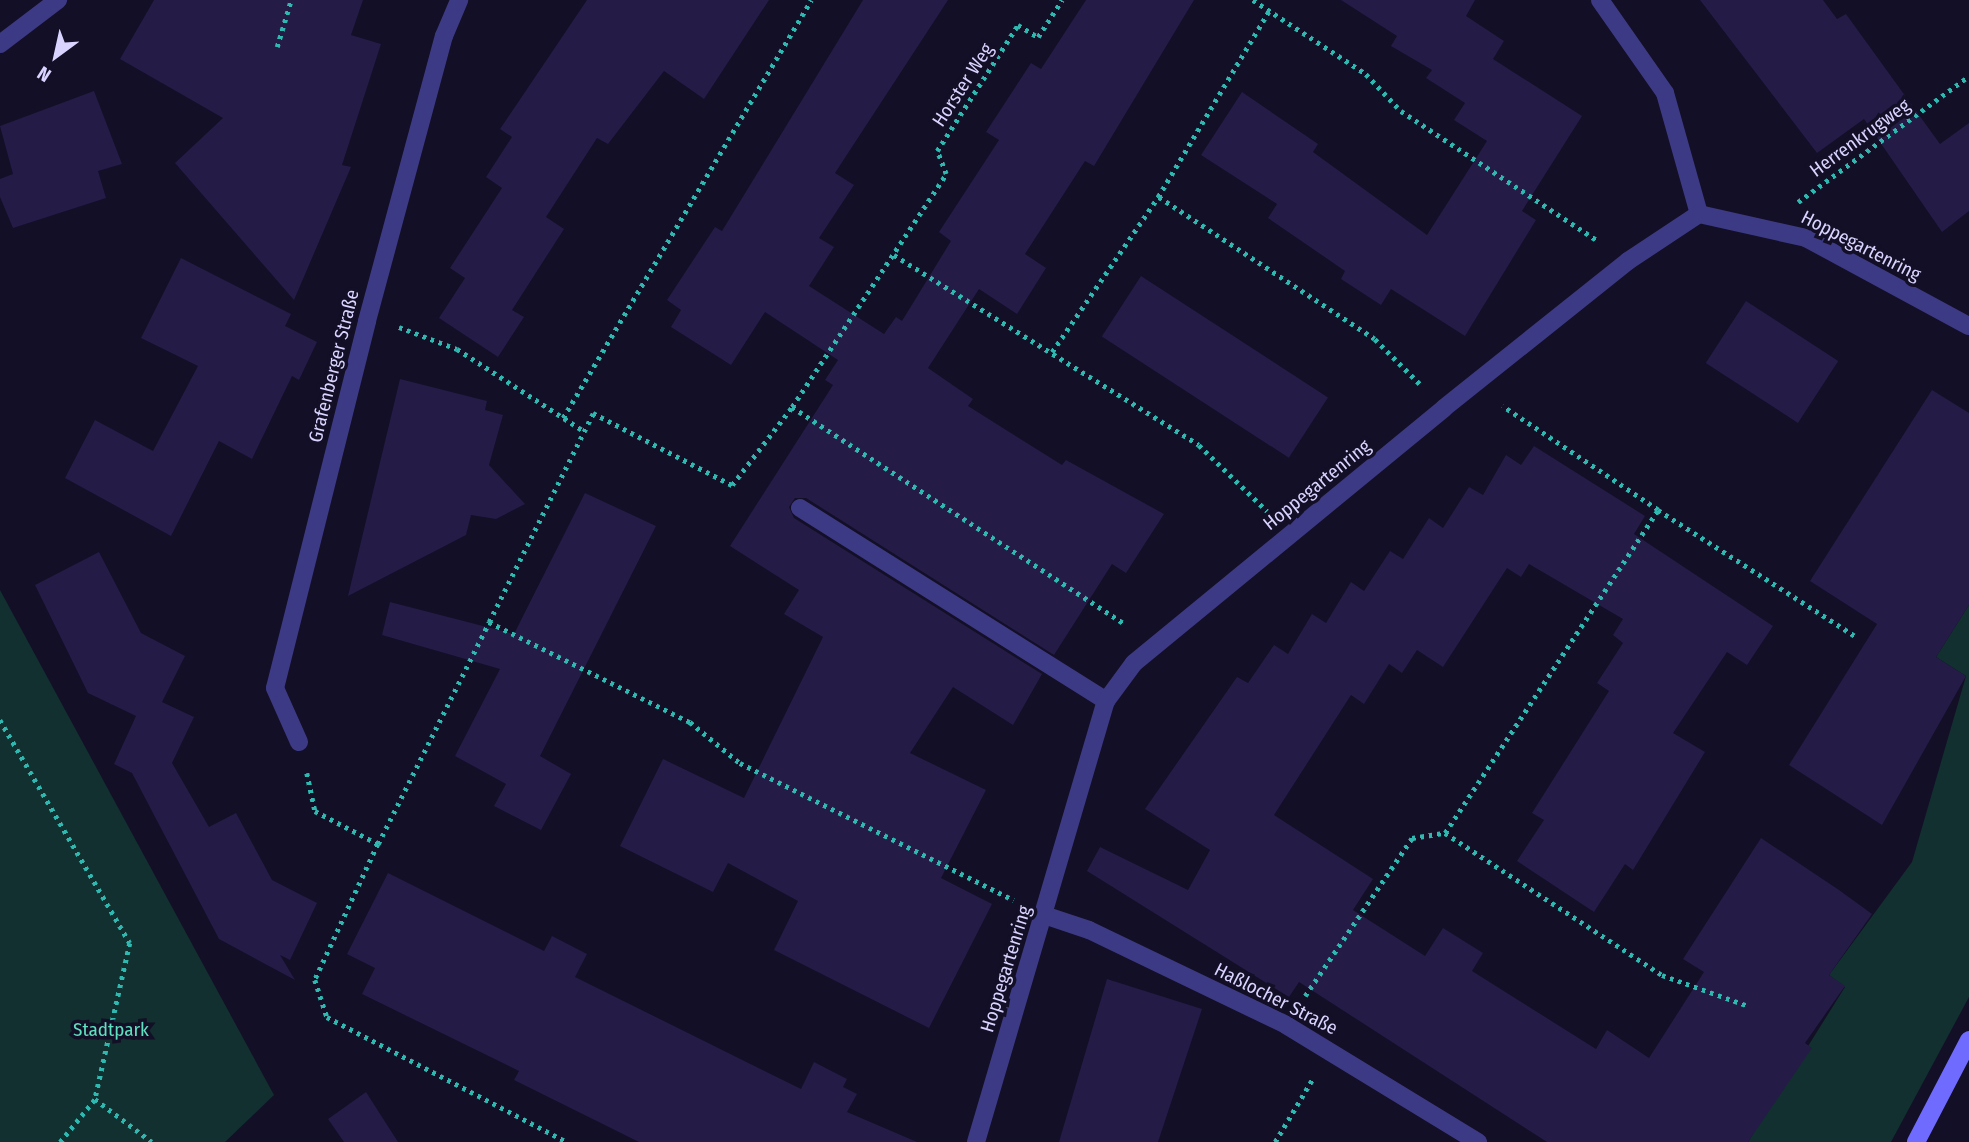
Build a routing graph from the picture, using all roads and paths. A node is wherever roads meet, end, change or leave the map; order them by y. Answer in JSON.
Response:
{"nodes":[{"id":1,"x":58,"y":0,"type":"edge"},
{"id":2,"x":291,"y":0,"type":"edge"},
{"id":3,"x":459,"y":0,"type":"edge"},
{"id":4,"x":811,"y":0,"type":"edge"},
{"id":5,"x":1062,"y":0,"type":"edge"},
{"id":6,"x":1253,"y":0,"type":"edge"},
{"id":7,"x":1600,"y":0,"type":"edge"},
{"id":8,"x":1269,"y":11,"type":"junction"},
{"id":9,"x":0,"y":44,"type":"edge"},
{"id":10,"x":277,"y":47,"type":"dead end"},
{"id":11,"x":1969,"y":76,"type":"edge"},
{"id":12,"x":1158,"y":197,"type":"junction"},
{"id":13,"x":1699,"y":214,"type":"junction"},
{"id":14,"x":1770,"y":225,"type":"junction"},
{"id":15,"x":894,"y":256,"type":"junction"},
{"id":16,"x":1628,"y":261,"type":"junction"},
{"id":17,"x":367,"y":321,"type":"junction"},
{"id":18,"x":1969,"y":326,"type":"edge"},
{"id":19,"x":1052,"y":352,"type":"junction"},
{"id":20,"x":1472,"y":385,"type":"junction"},
{"id":21,"x":792,"y":407,"type":"junction"},
{"id":22,"x":1444,"y":408,"type":"junction"},
{"id":23,"x":563,"y":418,"type":"junction"},
{"id":24,"x":582,"y":430,"type":"junction"},
{"id":25,"x":800,"y":508,"type":"dead end"},
{"id":26,"x":1658,"y":510,"type":"junction"},
{"id":27,"x":1290,"y":534,"type":"junction"},
{"id":28,"x":489,"y":622,"type":"junction"},
{"id":29,"x":1858,"y":638,"type":"dead end"},
{"id":30,"x":1154,"y":646,"type":"junction"},
{"id":31,"x":1106,"y":701,"type":"junction"},
{"id":32,"x":0,"y":720,"type":"edge"},
{"id":33,"x":299,"y":742,"type":"joint"},
{"id":34,"x":1446,"y":833,"type":"junction"},
{"id":35,"x":378,"y":844,"type":"junction"},
{"id":36,"x":1044,"y":915,"type":"junction"},
{"id":37,"x":1746,"y":1005,"type":"dead end"},
{"id":38,"x":1286,"y":1026,"type":"junction"},
{"id":39,"x":1969,"y":1040,"type":"edge"},
{"id":40,"x":1330,"y":1049,"type":"junction"},
{"id":41,"x":95,"y":1099,"type":"junction"},
{"id":42,"x":60,"y":1142,"type":"edge"},
{"id":43,"x":152,"y":1142,"type":"edge"},
{"id":44,"x":567,"y":1142,"type":"edge"},
{"id":45,"x":976,"y":1142,"type":"edge"},
{"id":46,"x":1275,"y":1142,"type":"edge"},
{"id":47,"x":1478,"y":1142,"type":"edge"},
{"id":48,"x":1916,"y":1142,"type":"edge"}],
"edges":[{"from":1,"to":9,"type":"street"},
{"from":2,"to":10,"type":"path"},
{"from":3,"to":17,"type":"street","name":"Grafenberger Straße"},
{"from":4,"to":23,"type":"path"},
{"from":5,"to":15,"type":"path","name":"Horster Weg"},
{"from":6,"to":8,"type":"path"},
{"from":7,"to":13,"type":"street"},
{"from":8,"to":12,"type":"path"},
{"from":8,"to":16,"type":"path"},
{"from":11,"to":14,"type":"path","name":"Herrenkrugweg"},
{"from":12,"to":19,"type":"path"},
{"from":12,"to":22,"type":"path"},
{"from":13,"to":14,"type":"street","name":"Hoppegartenring"},
{"from":13,"to":16,"type":"street","name":"Hoppegartenring"},
{"from":14,"to":18,"type":"street","name":"Hoppegartenring"},
{"from":15,"to":19,"type":"path"},
{"from":15,"to":21,"type":"path"},
{"from":16,"to":20,"type":"street","name":"Hoppegartenring"},
{"from":17,"to":23,"type":"path"},
{"from":17,"to":33,"type":"street","name":"Grafenberger Straße"},
{"from":19,"to":27,"type":"path"},
{"from":20,"to":22,"type":"street","name":"Hoppegartenring"},
{"from":20,"to":26,"type":"path"},
{"from":21,"to":24,"type":"path"},
{"from":21,"to":30,"type":"path"},
{"from":22,"to":27,"type":"street","name":"Hoppegartenring"},
{"from":23,"to":24,"type":"path"},
{"from":24,"to":28,"type":"path"},
{"from":25,"to":31,"type":"street"},
{"from":26,"to":29,"type":"path"},
{"from":26,"to":34,"type":"path"},
{"from":27,"to":30,"type":"street","name":"Hoppegartenring"},
{"from":28,"to":35,"type":"path"},
{"from":28,"to":36,"type":"path"},
{"from":30,"to":31,"type":"street","name":"Hoppegartenring"},
{"from":31,"to":36,"type":"street","name":"Hoppegartenring"},
{"from":32,"to":41,"type":"path"},
{"from":33,"to":35,"type":"path"},
{"from":34,"to":37,"type":"path"},
{"from":34,"to":38,"type":"path"},
{"from":35,"to":44,"type":"path"},
{"from":36,"to":38,"type":"street","name":"Haßlocher Straße"},
{"from":36,"to":45,"type":"street","name":"Hoppegartenring"},
{"from":38,"to":40,"type":"street","name":"Haßlocher Straße"},
{"from":39,"to":48,"type":"street"},
{"from":40,"to":46,"type":"path"},
{"from":40,"to":47,"type":"street","name":"Haßlocher Straße"},
{"from":41,"to":42,"type":"path"},
{"from":41,"to":43,"type":"path"}]}
